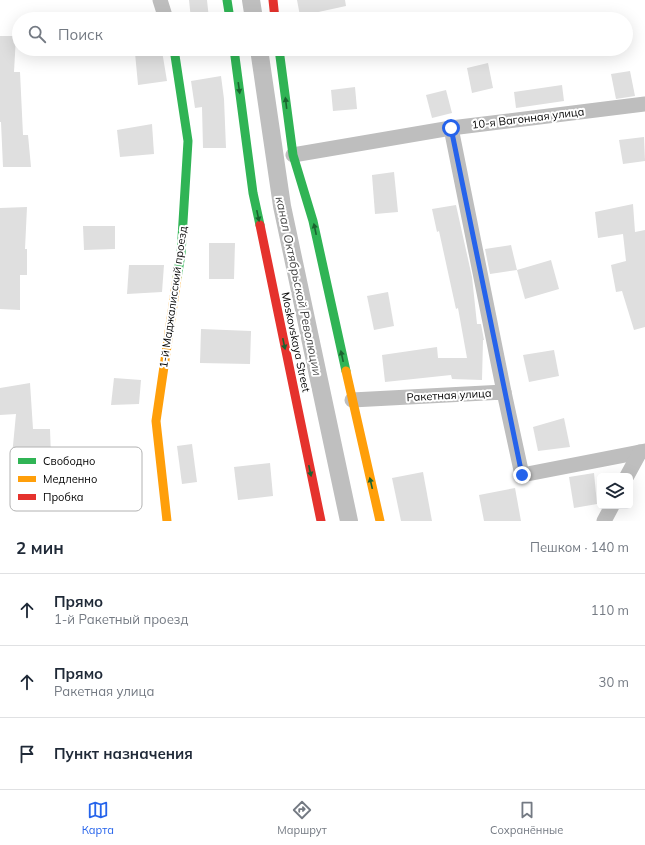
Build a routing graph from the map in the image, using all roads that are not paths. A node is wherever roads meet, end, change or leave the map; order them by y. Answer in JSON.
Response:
{"nodes":[{"id":1,"x":160,"y":0,"type":"edge"},
{"id":2,"x":227,"y":0,"type":"edge"},
{"id":3,"x":273,"y":0,"type":"edge"},
{"id":4,"x":164,"y":12,"type":"edge"},
{"id":5,"x":229,"y":12,"type":"edge"},
{"id":6,"x":274,"y":12,"type":"edge"},
{"id":7,"x":175,"y":56,"type":"edge"},
{"id":8,"x":235,"y":56,"type":"edge"},
{"id":9,"x":280,"y":56,"type":"edge"},
{"id":10,"x":644,"y":106,"type":"edge"},
{"id":11,"x":451,"y":128,"type":"junction"},
{"id":12,"x":293,"y":155,"type":"junction"},
{"id":13,"x":504,"y":392,"type":"junction"},
{"id":14,"x":352,"y":400,"type":"junction"},
{"id":15,"x":642,"y":452,"type":"edge"},
{"id":16,"x":629,"y":473,"type":"edge"},
{"id":17,"x":610,"y":509,"type":"edge"},
{"id":18,"x":167,"y":521,"type":"edge"},
{"id":19,"x":320,"y":521,"type":"edge"},
{"id":20,"x":380,"y":521,"type":"edge"},
{"id":21,"x":604,"y":521,"type":"edge"}],
"edges":[{"from":1,"to":4,"type":"street"},
{"from":2,"to":5,"type":"main road"},
{"from":3,"to":6,"type":"main road"},
{"from":7,"to":18,"type":"main road","name":"1-й Маджалисский проезд"},
{"from":8,"to":19,"type":"main road","name":"Moskovskaya Street","one_way":true},
{"from":12,"to":9,"type":"main road","one_way":true},
{"from":10,"to":11,"type":"street","name":"10-я Вагонная улица"},
{"from":11,"to":12,"type":"street","name":"10-я Вагонная улица"},
{"from":11,"to":13,"type":"street"},
{"from":14,"to":12,"type":"main road","one_way":true},
{"from":13,"to":14,"type":"street","name":"Ракетная улица"},
{"from":13,"to":15,"type":"street","name":"Ракетная улица"},
{"from":20,"to":14,"type":"main road","one_way":true},
{"from":15,"to":16,"type":"street"},
{"from":17,"to":21,"type":"street"}]}
